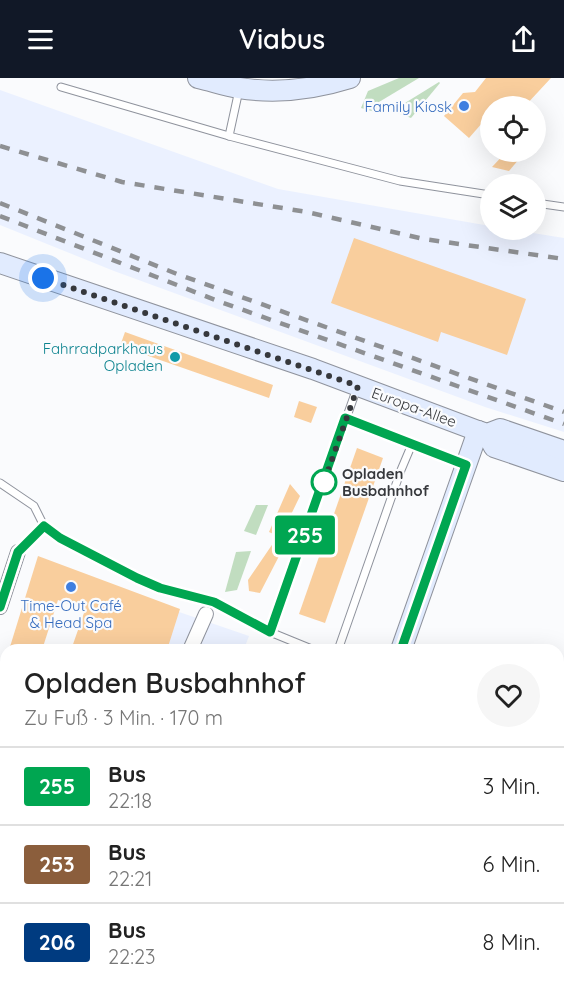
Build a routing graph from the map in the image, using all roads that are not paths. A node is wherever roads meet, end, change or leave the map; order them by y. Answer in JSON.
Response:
{"nodes":[{"id":1,"x":198,"y":78,"type":"edge"},
{"id":2,"x":350,"y":78,"type":"edge"},
{"id":3,"x":61,"y":87,"type":"dead end"},
{"id":4,"x":239,"y":88,"type":"junction"},
{"id":5,"x":229,"y":136,"type":"junction"},
{"id":6,"x":480,"y":193,"type":"edge"},
{"id":7,"x":546,"y":204,"type":"edge"},
{"id":8,"x":564,"y":207,"type":"edge"},
{"id":9,"x":0,"y":263,"type":"edge"},
{"id":10,"x":358,"y":386,"type":"junction"},
{"id":11,"x":345,"y":418,"type":"junction"},
{"id":12,"x":483,"y":432,"type":"junction"},
{"id":13,"x":412,"y":444,"type":"junction"},
{"id":14,"x":564,"y":451,"type":"edge"},
{"id":15,"x":466,"y":465,"type":"junction"},
{"id":16,"x":564,"y":471,"type":"edge"},
{"id":17,"x":0,"y":483,"type":"edge"},
{"id":18,"x":44,"y":526,"type":"junction"},
{"id":19,"x":18,"y":552,"type":"joint"},
{"id":20,"x":0,"y":607,"type":"edge"},
{"id":21,"x":207,"y":614,"type":"dead end"},
{"id":22,"x":270,"y":632,"type":"junction"},
{"id":23,"x":193,"y":644,"type":"edge"},
{"id":24,"x":299,"y":644,"type":"edge"},
{"id":25,"x":340,"y":644,"type":"edge"},
{"id":26,"x":403,"y":644,"type":"edge"}],
"edges":[{"from":1,"to":4,"type":"main road"},
{"from":2,"to":4,"type":"main road"},
{"from":3,"to":5,"type":"lane"},
{"from":4,"to":5,"type":"lane"},
{"from":5,"to":6,"type":"lane"},
{"from":7,"to":8,"type":"lane"},
{"from":9,"to":10,"type":"main road","name":"Europa-Allee"},
{"from":10,"to":11,"type":"lane"},
{"from":10,"to":12,"type":"main road","name":"Europa-Allee"},
{"from":11,"to":13,"type":"lane"},
{"from":11,"to":22,"type":"lane"},
{"from":12,"to":14,"type":"main road","name":"Europa-Allee"},
{"from":12,"to":15,"type":"main road"},
{"from":12,"to":16,"type":"main road","name":"Europa-Allee"},
{"from":13,"to":15,"type":"lane"},
{"from":13,"to":25,"type":"lane"},
{"from":15,"to":26,"type":"main road"},
{"from":17,"to":18,"type":"lane"},
{"from":18,"to":19,"type":"lane"},
{"from":18,"to":22,"type":"lane"},
{"from":19,"to":20,"type":"street"},
{"from":21,"to":23,"type":"street"},
{"from":22,"to":24,"type":"lane"}]}
